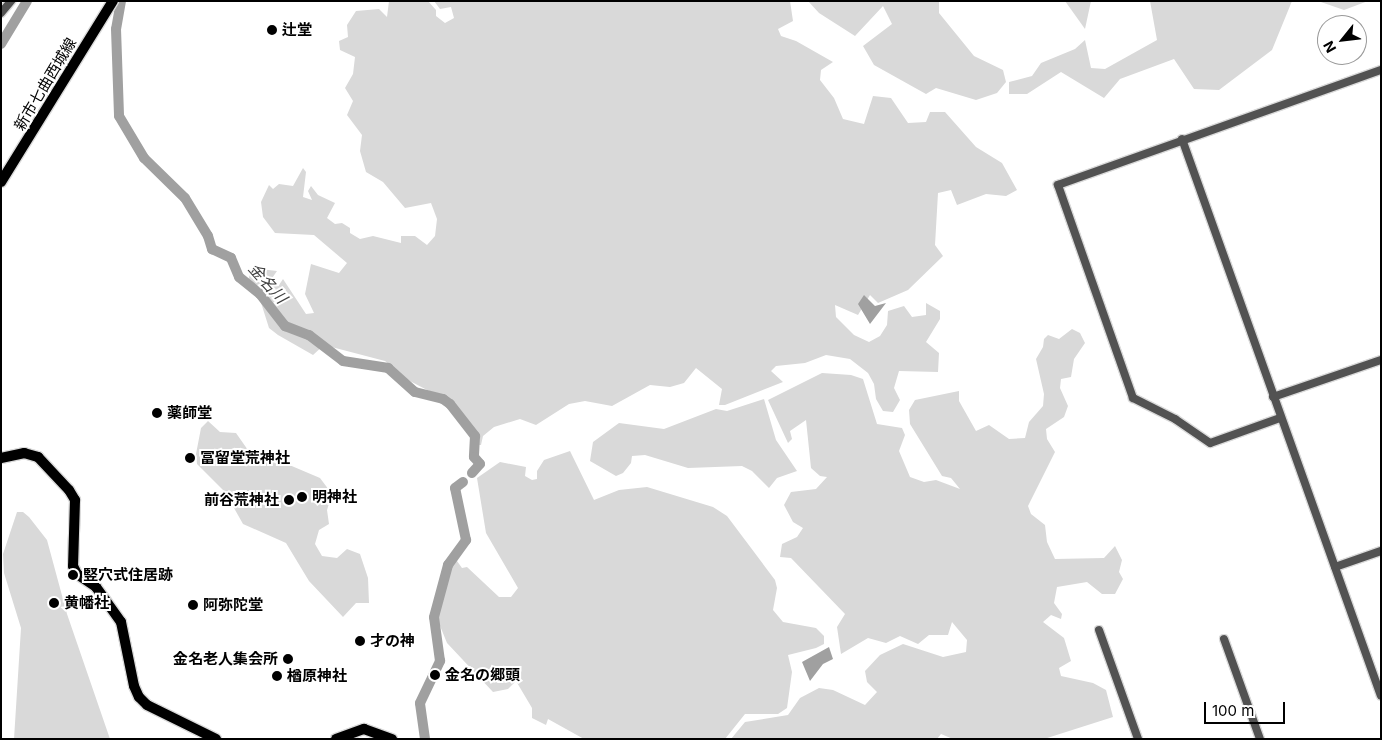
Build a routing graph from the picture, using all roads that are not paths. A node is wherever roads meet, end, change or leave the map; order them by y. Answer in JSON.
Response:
{"nodes":[{"id":1,"x":11,"y":1,"type":"edge"},
{"id":2,"x":113,"y":1,"type":"edge"},
{"id":3,"x":1,"y":14,"type":"edge"},
{"id":4,"x":1381,"y":70,"type":"edge"},
{"id":5,"x":1182,"y":139,"type":"junction"},
{"id":6,"x":1,"y":182,"type":"edge"},
{"id":7,"x":1381,"y":360,"type":"edge"},
{"id":8,"x":1273,"y":397,"type":"junction"},
{"id":9,"x":1280,"y":418,"type":"junction"},
{"id":10,"x":1,"y":458,"type":"edge"},
{"id":11,"x":1381,"y":551,"type":"edge"},
{"id":12,"x":1335,"y":567,"type":"junction"},
{"id":13,"x":1099,"y":630,"type":"dead end"},
{"id":14,"x":1224,"y":639,"type":"dead end"},
{"id":15,"x":1381,"y":696,"type":"edge"},
{"id":16,"x":216,"y":739,"type":"edge"},
{"id":17,"x":336,"y":739,"type":"edge"},
{"id":18,"x":392,"y":739,"type":"edge"},
{"id":19,"x":1138,"y":739,"type":"edge"},
{"id":20,"x":1260,"y":739,"type":"edge"}],
"edges":[{"from":1,"to":3,"type":"street"},
{"from":2,"to":6,"type":"main road","name":"新市七曲西城線"},
{"from":4,"to":5,"type":"street"},
{"from":5,"to":8,"type":"street"},
{"from":5,"to":9,"type":"street"},
{"from":7,"to":8,"type":"street"},
{"from":8,"to":9,"type":"street"},
{"from":9,"to":12,"type":"street"},
{"from":10,"to":16,"type":"main road"},
{"from":11,"to":12,"type":"street"},
{"from":12,"to":15,"type":"street"},
{"from":13,"to":19,"type":"street"},
{"from":14,"to":20,"type":"street"},
{"from":17,"to":18,"type":"main road"}]}
